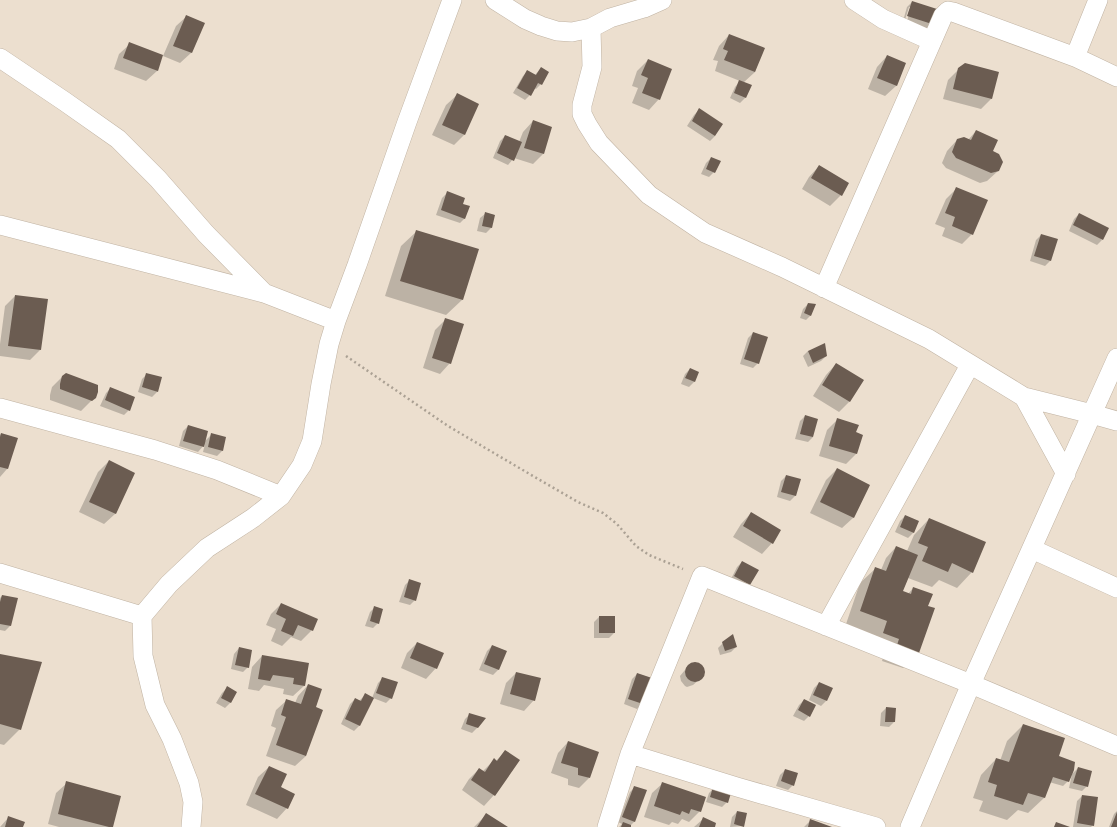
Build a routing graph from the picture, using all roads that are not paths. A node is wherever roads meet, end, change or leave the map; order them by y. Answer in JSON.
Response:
{"nodes":[{"id":1,"x":452,"y":0,"type":"edge"},
{"id":2,"x":494,"y":0,"type":"edge"},
{"id":3,"x":662,"y":0,"type":"edge"},
{"id":4,"x":854,"y":0,"type":"edge"},
{"id":5,"x":1098,"y":0,"type":"edge"},
{"id":6,"x":591,"y":28,"type":"junction"},
{"id":7,"x":932,"y":41,"type":"junction"},
{"id":8,"x":1075,"y":57,"type":"junction"},
{"id":9,"x":0,"y":58,"type":"edge"},
{"id":10,"x":1117,"y":77,"type":"edge"},
{"id":11,"x":0,"y":224,"type":"edge"},
{"id":12,"x":824,"y":288,"type":"junction"},
{"id":13,"x":264,"y":294,"type":"junction"},
{"id":14,"x":336,"y":321,"type":"junction"},
{"id":15,"x":1117,"y":358,"type":"edge"},
{"id":16,"x":970,"y":364,"type":"junction"},
{"id":17,"x":1024,"y":398,"type":"junction"},
{"id":18,"x":0,"y":408,"type":"edge"},
{"id":19,"x":1092,"y":414,"type":"junction"},
{"id":20,"x":1117,"y":421,"type":"edge"},
{"id":21,"x":1066,"y":474,"type":"junction"},
{"id":22,"x":281,"y":496,"type":"junction"},
{"id":23,"x":1032,"y":549,"type":"junction"},
{"id":24,"x":0,"y":573,"type":"edge"},
{"id":25,"x":1117,"y":588,"type":"edge"},
{"id":26,"x":142,"y":616,"type":"junction"},
{"id":27,"x":826,"y":626,"type":"junction"},
{"id":28,"x":971,"y":684,"type":"junction"},
{"id":29,"x":1117,"y":746,"type":"edge"},
{"id":30,"x":630,"y":754,"type":"junction"},
{"id":31,"x":191,"y":827,"type":"edge"},
{"id":32,"x":607,"y":827,"type":"edge"},
{"id":33,"x":876,"y":827,"type":"edge"},
{"id":34,"x":910,"y":827,"type":"edge"}],
"edges":[{"from":1,"to":14,"type":"street"},
{"from":2,"to":6,"type":"street"},
{"from":3,"to":6,"type":"street"},
{"from":4,"to":7,"type":"street"},
{"from":5,"to":8,"type":"street"},
{"from":6,"to":12,"type":"street"},
{"from":7,"to":8,"type":"street"},
{"from":7,"to":12,"type":"street"},
{"from":8,"to":10,"type":"street"},
{"from":9,"to":13,"type":"street"},
{"from":11,"to":13,"type":"street"},
{"from":12,"to":16,"type":"street"},
{"from":13,"to":14,"type":"street"},
{"from":14,"to":22,"type":"street"},
{"from":15,"to":19,"type":"street"},
{"from":16,"to":17,"type":"street"},
{"from":16,"to":27,"type":"street"},
{"from":17,"to":19,"type":"street"},
{"from":17,"to":21,"type":"street"},
{"from":18,"to":22,"type":"street"},
{"from":19,"to":20,"type":"street"},
{"from":19,"to":21,"type":"street"},
{"from":21,"to":23,"type":"street"},
{"from":22,"to":26,"type":"street"},
{"from":23,"to":25,"type":"street"},
{"from":23,"to":28,"type":"street"},
{"from":24,"to":26,"type":"street"},
{"from":26,"to":31,"type":"street"},
{"from":27,"to":28,"type":"street"},
{"from":27,"to":30,"type":"street"},
{"from":28,"to":29,"type":"street"},
{"from":28,"to":34,"type":"street"},
{"from":30,"to":32,"type":"street"},
{"from":30,"to":33,"type":"street"}]}
